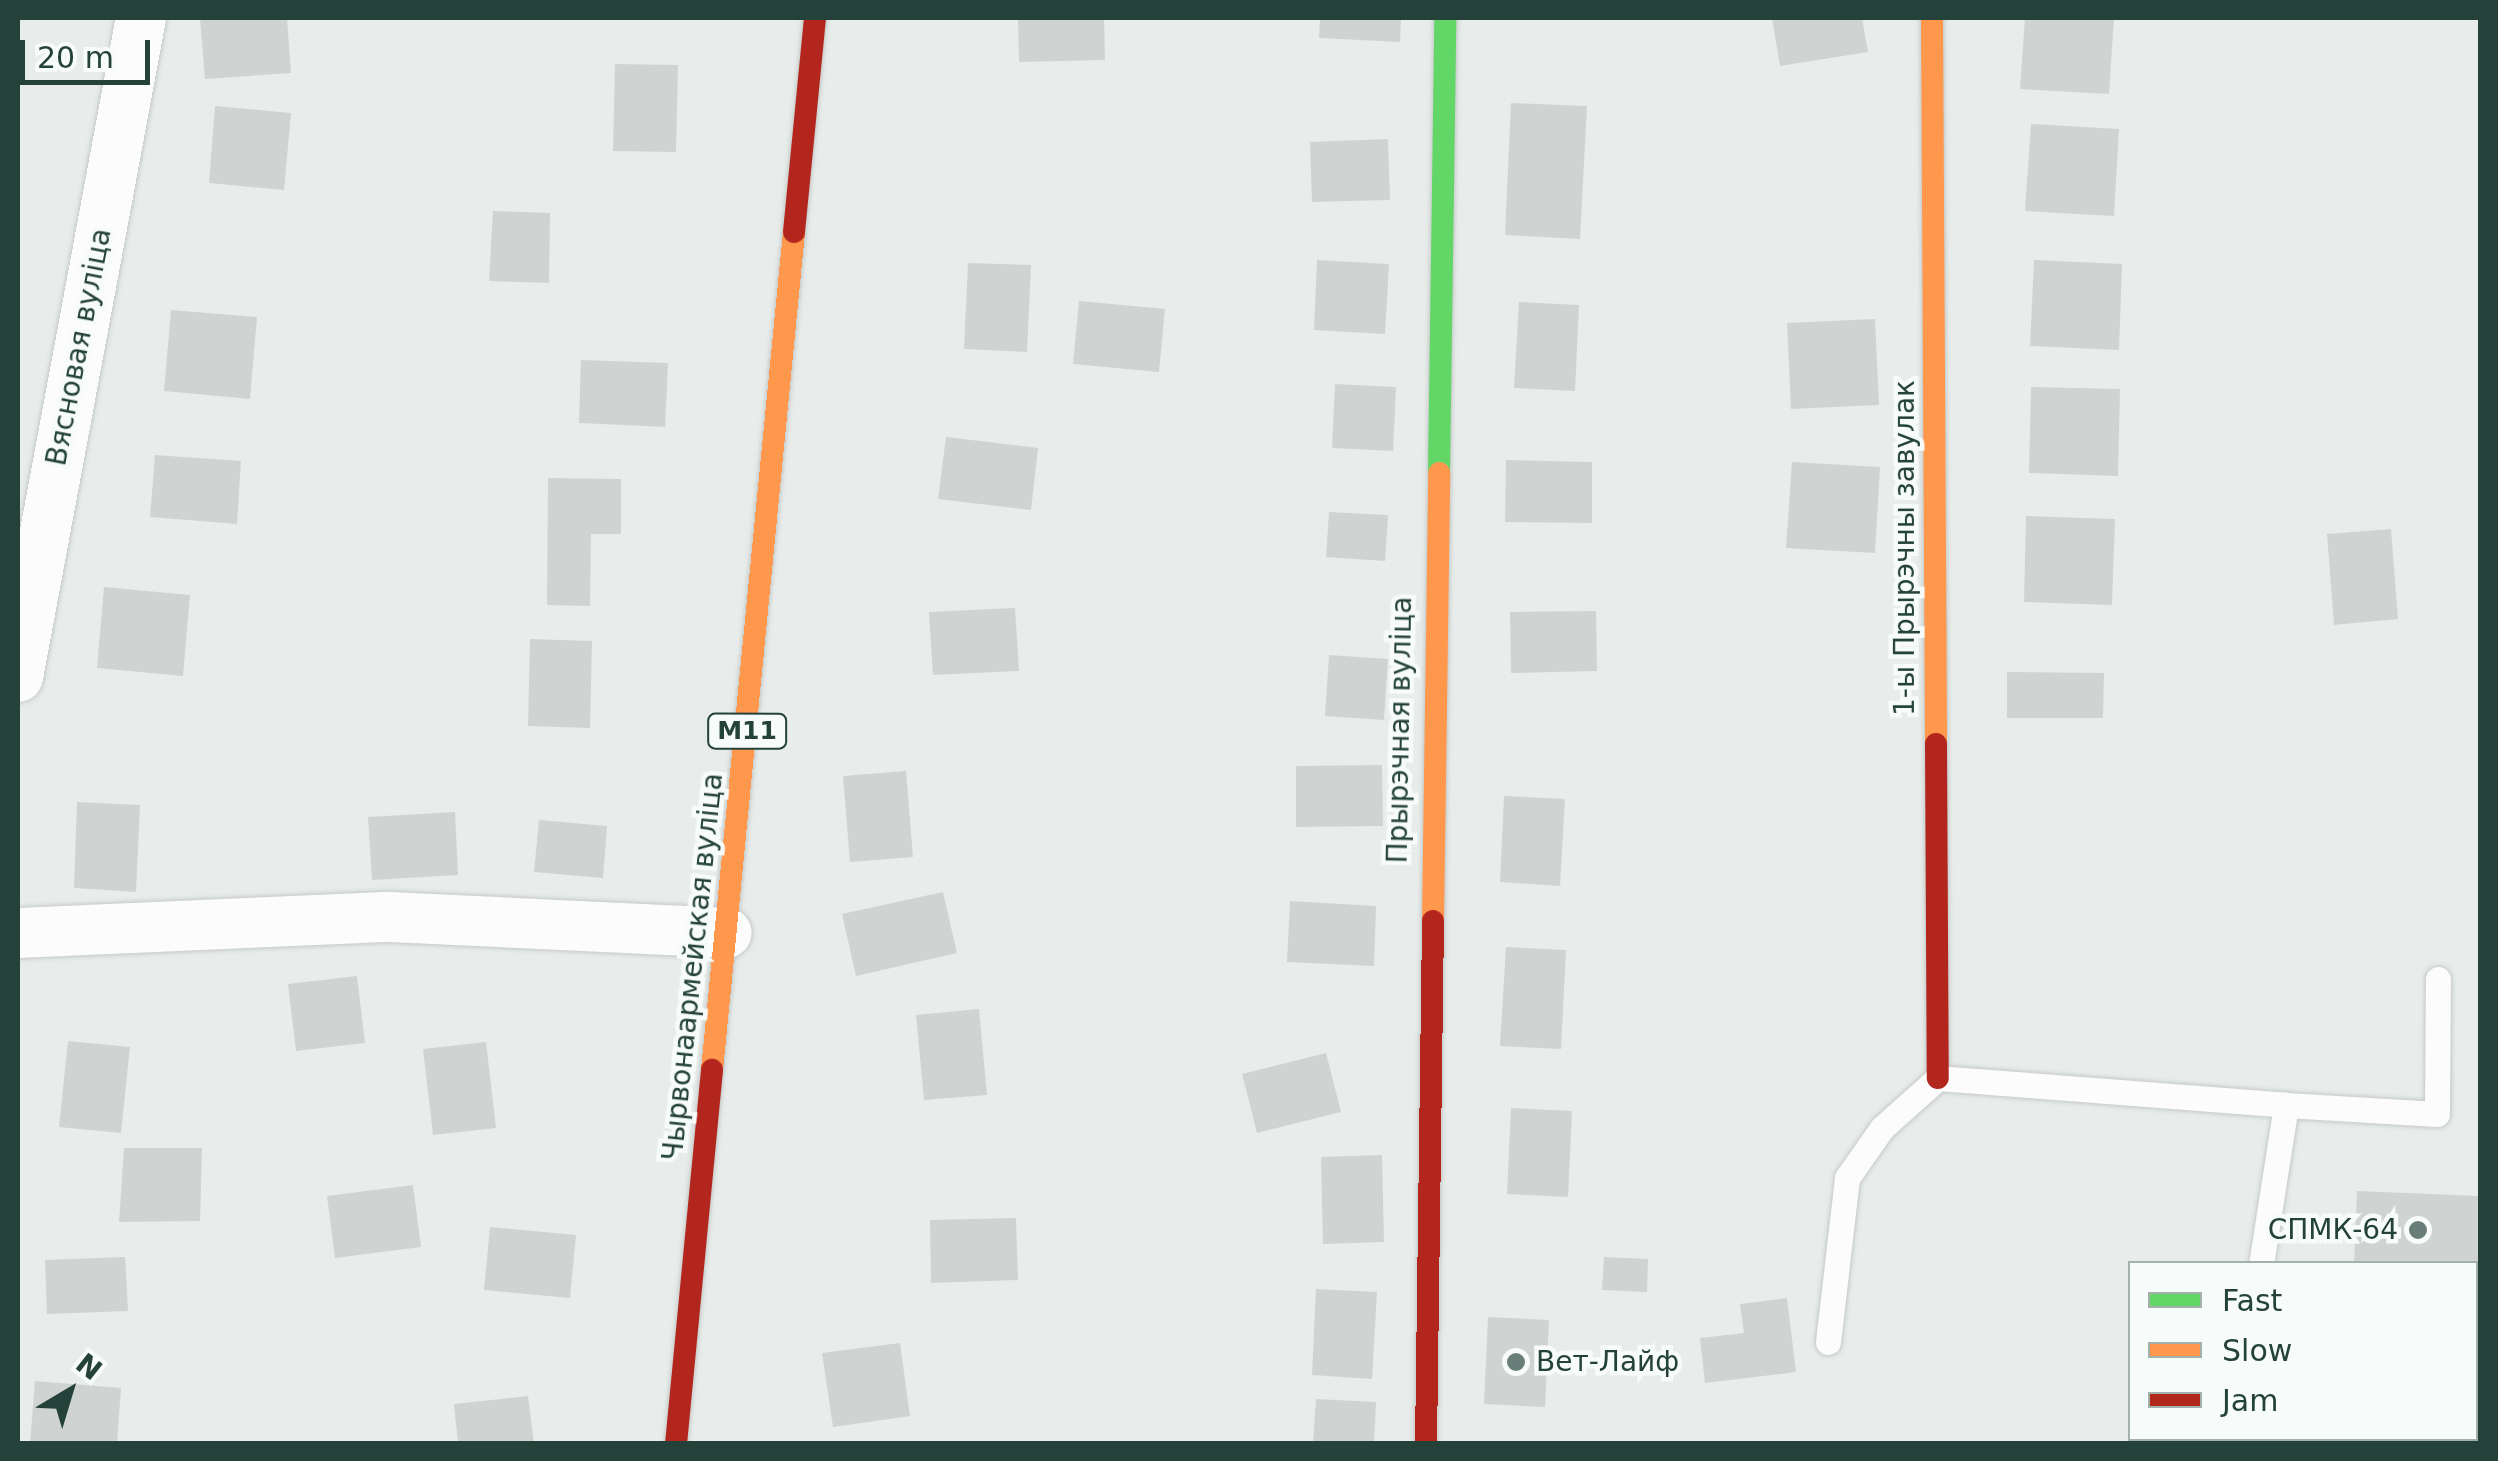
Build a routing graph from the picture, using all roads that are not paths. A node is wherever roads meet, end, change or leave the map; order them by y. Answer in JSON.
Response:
{"nodes":[{"id":1,"x":141,"y":18,"type":"edge"},
{"id":2,"x":816,"y":18,"type":"edge"},
{"id":3,"x":1445,"y":18,"type":"edge"},
{"id":4,"x":1932,"y":18,"type":"edge"},
{"id":5,"x":18,"y":677,"type":"edge"},
{"id":6,"x":18,"y":933,"type":"edge"},
{"id":7,"x":727,"y":933,"type":"junction"},
{"id":8,"x":2438,"y":980,"type":"dead end"},
{"id":9,"x":1938,"y":1078,"type":"junction"},
{"id":10,"x":2286,"y":1105,"type":"junction"},
{"id":11,"x":2262,"y":1261,"type":"edge"},
{"id":12,"x":1828,"y":1342,"type":"dead end"},
{"id":13,"x":676,"y":1444,"type":"edge"},
{"id":14,"x":1426,"y":1444,"type":"edge"}],
"edges":[{"from":1,"to":5,"type":"street","name":"Вясновая вуліца"},
{"from":2,"to":7,"type":"main road","name":"Чырвонаармейская вуліца","number":"М11"},
{"from":3,"to":14,"type":"main road","name":"Прырэчная вуліца"},
{"from":4,"to":9,"type":"main road","name":"1-ы Прырэчны завулак"},
{"from":6,"to":7,"type":"street"},
{"from":7,"to":13,"type":"main road","name":"Чырвонаармейская вуліца","number":"М11"},
{"from":8,"to":10,"type":"lane"},
{"from":9,"to":10,"type":"lane"},
{"from":9,"to":12,"type":"lane"},
{"from":10,"to":11,"type":"lane"}]}
